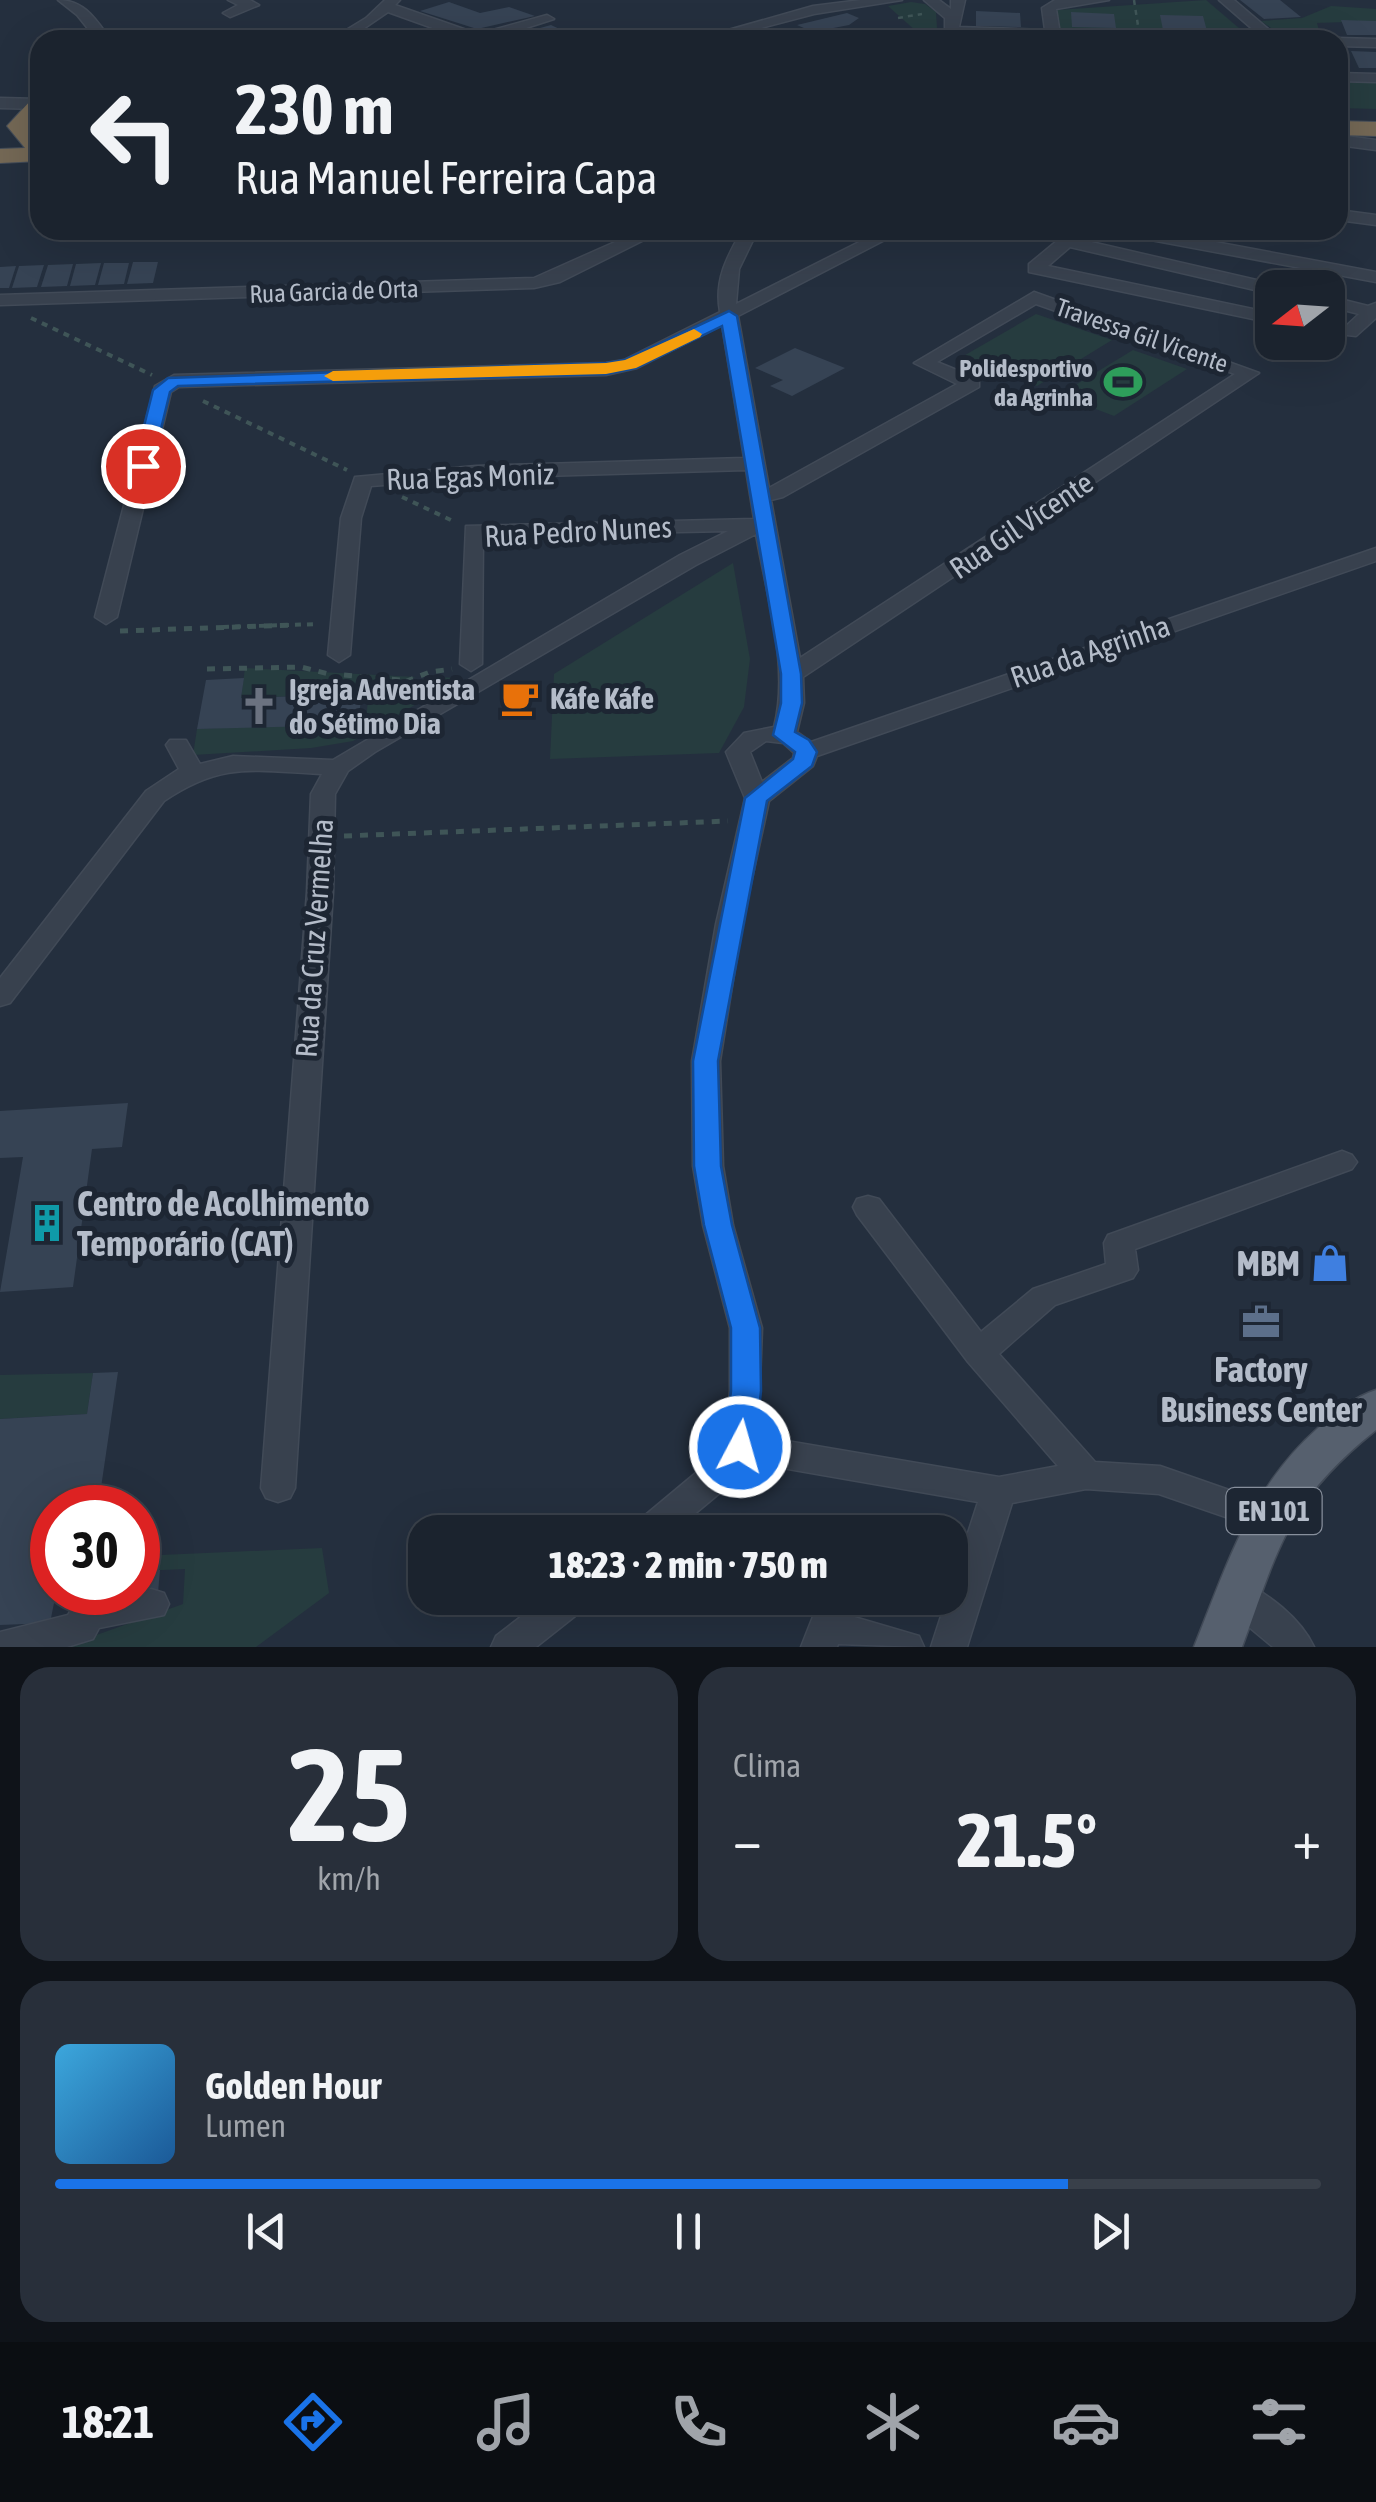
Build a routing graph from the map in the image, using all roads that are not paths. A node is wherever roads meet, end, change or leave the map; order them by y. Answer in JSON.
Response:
{"nodes":[{"id":1,"x":65,"y":0,"type":"edge"},
{"id":2,"x":890,"y":0,"type":"edge"},
{"id":3,"x":932,"y":0,"type":"edge"},
{"id":4,"x":958,"y":0,"type":"edge"},
{"id":5,"x":1102,"y":0,"type":"edge"},
{"id":6,"x":1226,"y":0,"type":"edge"},
{"id":7,"x":387,"y":7,"type":"edge"},
{"id":8,"x":794,"y":7,"type":"edge"},
{"id":9,"x":548,"y":19,"type":"dead end"},
{"id":10,"x":952,"y":29,"type":"edge"},
{"id":11,"x":96,"y":30,"type":"edge"},
{"id":12,"x":352,"y":30,"type":"edge"},
{"id":13,"x":432,"y":30,"type":"edge"},
{"id":14,"x":452,"y":30,"type":"edge"},
{"id":15,"x":510,"y":30,"type":"edge"},
{"id":16,"x":728,"y":30,"type":"edge"},
{"id":17,"x":1052,"y":30,"type":"edge"},
{"id":18,"x":1263,"y":30,"type":"edge"},
{"id":19,"x":1348,"y":43,"type":"edge"},
{"id":20,"x":1376,"y":44,"type":"edge"},
{"id":21,"x":1348,"y":77,"type":"edge"},
{"id":22,"x":1376,"y":78,"type":"edge"},
{"id":23,"x":0,"y":103,"type":"edge"},
{"id":24,"x":30,"y":104,"type":"edge"},
{"id":25,"x":30,"y":114,"type":"edge"},
{"id":26,"x":1376,"y":120,"type":"edge"},
{"id":27,"x":1376,"y":129,"type":"edge"},
{"id":28,"x":1348,"y":130,"type":"edge"},
{"id":29,"x":1348,"y":132,"type":"edge"},
{"id":30,"x":1348,"y":135,"type":"edge"},
{"id":31,"x":0,"y":139,"type":"edge"},
{"id":32,"x":30,"y":142,"type":"edge"},
{"id":33,"x":1376,"y":142,"type":"edge"},
{"id":34,"x":30,"y":147,"type":"edge"},
{"id":35,"x":30,"y":150,"type":"edge"},
{"id":36,"x":0,"y":153,"type":"edge"},
{"id":37,"x":1348,"y":217,"type":"edge"},
{"id":38,"x":1376,"y":220,"type":"edge"},
{"id":39,"x":635,"y":240,"type":"edge"},
{"id":40,"x":745,"y":240,"type":"edge"},
{"id":41,"x":877,"y":240,"type":"edge"},
{"id":42,"x":1060,"y":240,"type":"edge"},
{"id":43,"x":1080,"y":240,"type":"edge"},
{"id":44,"x":1178,"y":240,"type":"edge"},
{"id":45,"x":1376,"y":277,"type":"edge"},
{"id":46,"x":1255,"y":285,"type":"edge"},
{"id":47,"x":0,"y":300,"type":"edge"},
{"id":48,"x":1345,"y":304,"type":"edge"},
{"id":49,"x":1374,"y":310,"type":"edge"},
{"id":50,"x":1255,"y":314,"type":"edge"},
{"id":51,"x":729,"y":316,"type":"junction"},
{"id":52,"x":1345,"y":331,"type":"edge"},
{"id":53,"x":1350,"y":332,"type":"junction"},
{"id":54,"x":1376,"y":336,"type":"edge"},
{"id":55,"x":1250,"y":372,"type":"joint"},
{"id":56,"x":754,"y":464,"type":"junction"},
{"id":57,"x":761,"y":495,"type":"junction"},
{"id":58,"x":759,"y":524,"type":"junction"},
{"id":59,"x":1376,"y":554,"type":"edge"},
{"id":60,"x":106,"y":617,"type":"road end"},
{"id":61,"x":340,"y":656,"type":"dead end"},
{"id":62,"x":466,"y":666,"type":"road end"},
{"id":63,"x":791,"y":674,"type":"junction"},
{"id":64,"x":784,"y":735,"type":"junction"},
{"id":65,"x":178,"y":745,"type":"dead end"},
{"id":66,"x":799,"y":761,"type":"junction"},
{"id":67,"x":747,"y":766,"type":"junction"},
{"id":68,"x":338,"y":767,"type":"junction"},
{"id":69,"x":193,"y":772,"type":"junction"},
{"id":70,"x":754,"y":809,"type":"junction"},
{"id":71,"x":0,"y":996,"type":"edge"},
{"id":72,"x":1342,"y":1162,"type":"dead end"},
{"id":73,"x":868,"y":1207,"type":"dead end"},
{"id":74,"x":979,"y":1353,"type":"junction"},
{"id":75,"x":1376,"y":1407,"type":"edge"},
{"id":76,"x":740,"y":1447,"type":"junction"},
{"id":77,"x":1086,"y":1475,"type":"junction"},
{"id":78,"x":278,"y":1488,"type":"dead end"},
{"id":79,"x":999,"y":1491,"type":"junction"},
{"id":80,"x":669,"y":1515,"type":"edge"},
{"id":81,"x":1269,"y":1518,"type":"junction"},
{"id":82,"x":1238,"y":1596,"type":"junction"},
{"id":83,"x":87,"y":1615,"type":"edge"},
{"id":84,"x":550,"y":1615,"type":"edge"},
{"id":85,"x":3,"y":1647,"type":"edge"},
{"id":86,"x":510,"y":1647,"type":"edge"},
{"id":87,"x":819,"y":1647,"type":"edge"},
{"id":88,"x":906,"y":1647,"type":"edge"},
{"id":89,"x":949,"y":1647,"type":"edge"},
{"id":90,"x":1218,"y":1647,"type":"edge"},
{"id":91,"x":1296,"y":1647,"type":"edge"}],
"edges":[{"from":1,"to":11,"type":"street"},
{"from":2,"to":8,"type":"street"},
{"from":3,"to":10,"type":"street"},
{"from":4,"to":10,"type":"street"},
{"from":5,"to":17,"type":"street"},
{"from":6,"to":18,"type":"street"},
{"from":7,"to":12,"type":"street"},
{"from":7,"to":13,"type":"street"},
{"from":7,"to":14,"type":"street"},
{"from":8,"to":16,"type":"street"},
{"from":9,"to":15,"type":"street"},
{"from":19,"to":20,"type":"street"},
{"from":21,"to":22,"type":"street"},
{"from":23,"to":24,"type":"street"},
{"from":25,"to":32,"type":"highway"},
{"from":26,"to":28,"type":"street"},
{"from":27,"to":29,"type":"highway"},
{"from":30,"to":33,"type":"highway"},
{"from":31,"to":34,"type":"highway"},
{"from":35,"to":36,"type":"highway"},
{"from":37,"to":38,"type":"street"},
{"from":39,"to":47,"type":"street","name":"Rua Garcia de Orta"},
{"from":40,"to":51,"type":"street"},
{"from":41,"to":51,"type":"street"},
{"from":42,"to":50,"type":"street"},
{"from":43,"to":46,"type":"street"},
{"from":44,"to":45,"type":"street"},
{"from":48,"to":49,"type":"street"},
{"from":49,"to":53,"type":"street"},
{"from":51,"to":56,"type":"street"},
{"from":51,"to":60,"type":"street"},
{"from":52,"to":53,"type":"street"},
{"from":53,"to":54,"type":"street"},
{"from":55,"to":57,"type":"street","name":"Travessa Gil Vicente"},
{"from":55,"to":63,"type":"street","name":"Rua Gil Vicente"},
{"from":56,"to":57,"type":"street"},
{"from":56,"to":61,"type":"street","name":"Rua Egas Moniz"},
{"from":57,"to":58,"type":"street"},
{"from":58,"to":62,"type":"street","name":"Rua Pedro Nunes"},
{"from":58,"to":63,"type":"street"},
{"from":58,"to":68,"type":"street"},
{"from":59,"to":66,"type":"street","name":"Rua da Agrinha"},
{"from":63,"to":64,"type":"street"},
{"from":64,"to":66,"type":"street"},
{"from":64,"to":67,"type":"street"},
{"from":65,"to":69,"type":"street"},
{"from":66,"to":67,"type":"street"},
{"from":66,"to":70,"type":"street"},
{"from":67,"to":70,"type":"street"},
{"from":68,"to":69,"type":"street"},
{"from":68,"to":78,"type":"street","name":"Rua da Cruz Vermelha"},
{"from":69,"to":71,"type":"street"},
{"from":70,"to":76,"type":"street"},
{"from":72,"to":74,"type":"street"},
{"from":73,"to":74,"type":"street"},
{"from":74,"to":77,"type":"street"},
{"from":75,"to":81,"type":"main road","number":"EN 101"},
{"from":76,"to":79,"type":"street"},
{"from":76,"to":80,"type":"street"},
{"from":77,"to":79,"type":"street"},
{"from":77,"to":81,"type":"street"},
{"from":79,"to":89,"type":"street"},
{"from":81,"to":82,"type":"main road","number":"EN 101"},
{"from":82,"to":90,"type":"main road","number":"EN 101"},
{"from":82,"to":91,"type":"street"},
{"from":83,"to":85,"type":"street"},
{"from":84,"to":86,"type":"street"},
{"from":87,"to":88,"type":"street"}]}
